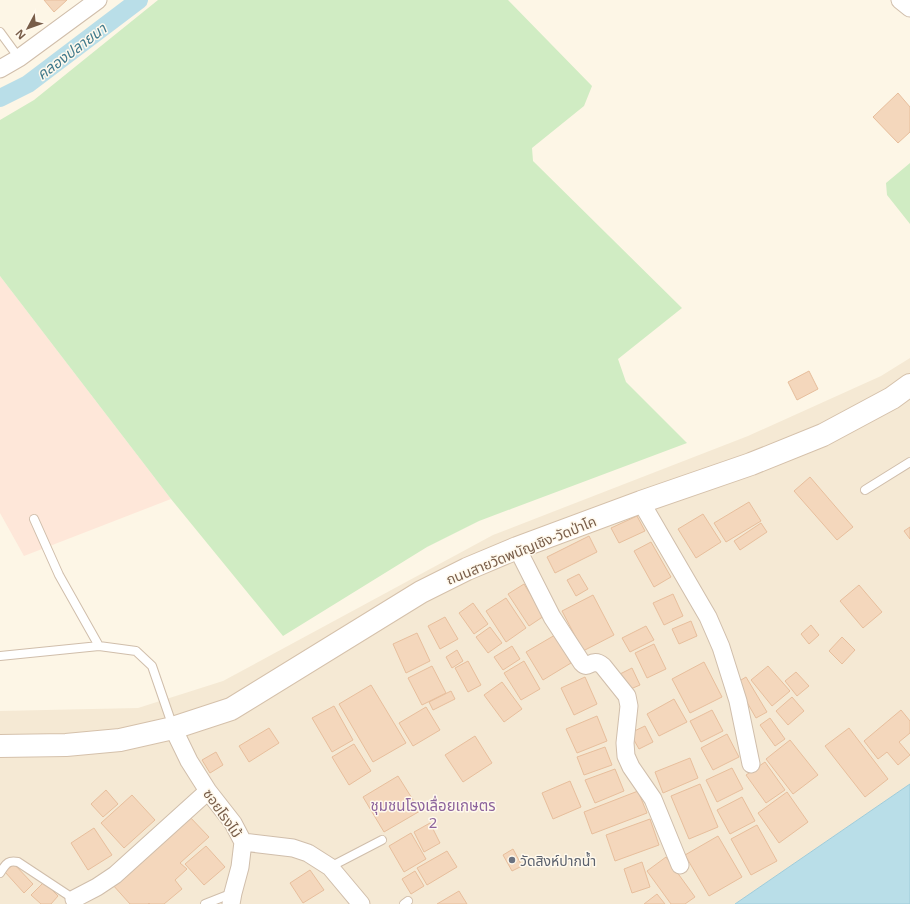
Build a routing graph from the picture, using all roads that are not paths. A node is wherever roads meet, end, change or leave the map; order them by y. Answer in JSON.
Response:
{"nodes":[{"id":1,"x":98,"y":0,"type":"edge"},
{"id":2,"x":900,"y":0,"type":"edge"},
{"id":3,"x":910,"y":8,"type":"edge"},
{"id":4,"x":0,"y":32,"type":"edge"},
{"id":5,"x":19,"y":58,"type":"junction"},
{"id":6,"x":0,"y":69,"type":"edge"},
{"id":7,"x":910,"y":385,"type":"edge"},
{"id":8,"x":910,"y":462,"type":"edge"},
{"id":9,"x":865,"y":490,"type":"dead end"},
{"id":10,"x":641,"y":502,"type":"junction"},
{"id":11,"x":34,"y":519,"type":"dead end"},
{"id":12,"x":517,"y":548,"type":"junction"},
{"id":13,"x":99,"y":646,"type":"junction"},
{"id":14,"x":0,"y":656,"type":"edge"},
{"id":15,"x":173,"y":728,"type":"junction"},
{"id":16,"x":0,"y":746,"type":"edge"},
{"id":17,"x":751,"y":764,"type":"dead end"},
{"id":18,"x":208,"y":791,"type":"junction"},
{"id":19,"x":382,"y":840,"type":"dead end"},
{"id":20,"x":243,"y":842,"type":"junction"},
{"id":21,"x":680,"y":865,"type":"dead end"},
{"id":22,"x":330,"y":867,"type":"junction"},
{"id":23,"x":0,"y":873,"type":"edge"},
{"id":24,"x":232,"y":898,"type":"edge"},
{"id":25,"x":70,"y":902,"type":"edge"},
{"id":26,"x":205,"y":904,"type":"edge"},
{"id":27,"x":361,"y":904,"type":"edge"}],
"edges":[{"from":1,"to":5,"type":"street"},
{"from":2,"to":3,"type":"street"},
{"from":4,"to":5,"type":"lane"},
{"from":5,"to":6,"type":"street"},
{"from":7,"to":10,"type":"main road","name":"ถนนสายวัดพนัญเชิง-วัดป่าโค"},
{"from":8,"to":9,"type":"lane"},
{"from":10,"to":12,"type":"main road","name":"ถนนสายวัดพนัญเชิง-วัดป่าโค"},
{"from":10,"to":17,"type":"street"},
{"from":11,"to":13,"type":"lane"},
{"from":12,"to":15,"type":"main road","name":"ถนนสายวัดพนัญเชิง-วัดป่าโค"},
{"from":12,"to":21,"type":"street"},
{"from":13,"to":14,"type":"lane"},
{"from":13,"to":15,"type":"lane"},
{"from":15,"to":16,"type":"main road","name":"ถนนสายวัดพนัญเชิง-วัดป่าโค"},
{"from":15,"to":18,"type":"street","name":"ซอยโรงไม้"},
{"from":18,"to":20,"type":"street","name":"ซอยโรงไม้"},
{"from":18,"to":25,"type":"street"},
{"from":19,"to":22,"type":"lane"},
{"from":20,"to":22,"type":"street"},
{"from":20,"to":24,"type":"street","name":"ซอยโรงไม้"},
{"from":22,"to":27,"type":"street"},
{"from":23,"to":25,"type":"lane"},
{"from":24,"to":26,"type":"lane"}]}
